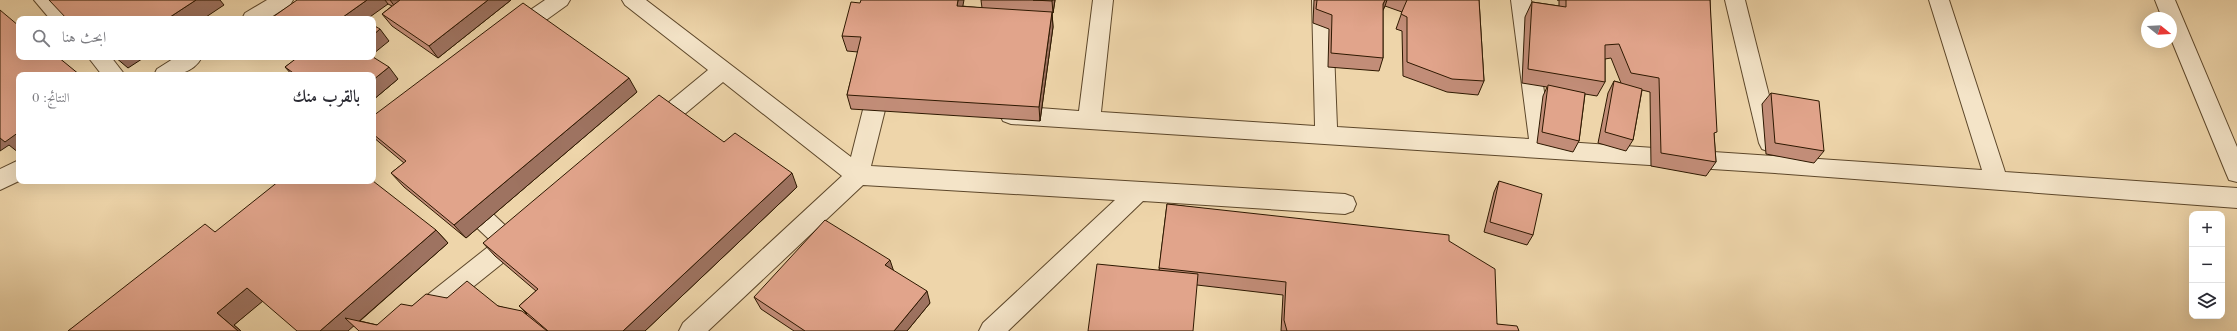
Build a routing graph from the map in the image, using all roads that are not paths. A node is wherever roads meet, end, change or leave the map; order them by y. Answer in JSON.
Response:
{"nodes":[{"id":1,"x":44,"y":0,"type":"edge"},
{"id":2,"x":283,"y":0,"type":"edge"},
{"id":3,"x":560,"y":0,"type":"edge"},
{"id":4,"x":632,"y":0,"type":"edge"},
{"id":5,"x":1103,"y":0,"type":"edge"},
{"id":6,"x":1322,"y":0,"type":"edge"},
{"id":7,"x":1521,"y":0,"type":"edge"},
{"id":8,"x":1735,"y":0,"type":"edge"},
{"id":9,"x":1939,"y":0,"type":"edge"},
{"id":10,"x":2165,"y":0,"type":"edge"},
{"id":11,"x":262,"y":12,"type":"edge"},
{"id":12,"x":59,"y":16,"type":"edge"},
{"id":13,"x":502,"y":41,"type":"edge"},
{"id":14,"x":101,"y":60,"type":"edge"},
{"id":15,"x":187,"y":60,"type":"edge"},
{"id":16,"x":885,"y":61,"type":"edge"},
{"id":17,"x":723,"y":70,"type":"junction"},
{"id":18,"x":112,"y":72,"type":"edge"},
{"id":19,"x":169,"y":72,"type":"edge"},
{"id":20,"x":994,"y":114,"type":"edge"},
{"id":21,"x":1089,"y":120,"type":"junction"},
{"id":22,"x":1326,"y":136,"type":"junction"},
{"id":23,"x":638,"y":140,"type":"edge"},
{"id":24,"x":1541,"y":148,"type":"junction"},
{"id":25,"x":1775,"y":164,"type":"junction"},
{"id":26,"x":16,"y":171,"type":"edge"},
{"id":27,"x":2237,"y":174,"type":"edge"},
{"id":28,"x":858,"y":175,"type":"junction"},
{"id":29,"x":0,"y":181,"type":"edge"},
{"id":30,"x":1997,"y":181,"type":"junction"},
{"id":31,"x":447,"y":184,"type":"edge"},
{"id":32,"x":1139,"y":191,"type":"junction"},
{"id":33,"x":2237,"y":198,"type":"edge"},
{"id":34,"x":1345,"y":204,"type":"dead end"},
{"id":35,"x":534,"y":224,"type":"edge"},
{"id":36,"x":510,"y":244,"type":"junction"},
{"id":37,"x":533,"y":266,"type":"edge"},
{"id":38,"x":400,"y":331,"type":"edge"},
{"id":39,"x":690,"y":331,"type":"edge"},
{"id":40,"x":991,"y":331,"type":"edge"}],
"edges":[{"from":1,"to":12,"type":"street"},
{"from":2,"to":11,"type":"street"},
{"from":3,"to":13,"type":"street"},
{"from":4,"to":17,"type":"street"},
{"from":5,"to":21,"type":"street"},
{"from":6,"to":22,"type":"street"},
{"from":7,"to":24,"type":"street"},
{"from":8,"to":25,"type":"street"},
{"from":9,"to":30,"type":"street"},
{"from":10,"to":27,"type":"street"},
{"from":14,"to":18,"type":"street"},
{"from":15,"to":19,"type":"street"},
{"from":16,"to":28,"type":"street"},
{"from":17,"to":23,"type":"street"},
{"from":17,"to":28,"type":"street"},
{"from":20,"to":21,"type":"street"},
{"from":21,"to":22,"type":"street"},
{"from":22,"to":24,"type":"street"},
{"from":24,"to":25,"type":"street"},
{"from":25,"to":30,"type":"street"},
{"from":26,"to":29,"type":"street"},
{"from":28,"to":32,"type":"street"},
{"from":28,"to":39,"type":"street"},
{"from":30,"to":33,"type":"street"},
{"from":31,"to":36,"type":"street"},
{"from":32,"to":34,"type":"street"},
{"from":32,"to":40,"type":"street"},
{"from":35,"to":36,"type":"street"},
{"from":36,"to":37,"type":"street"},
{"from":36,"to":38,"type":"street"}]}
